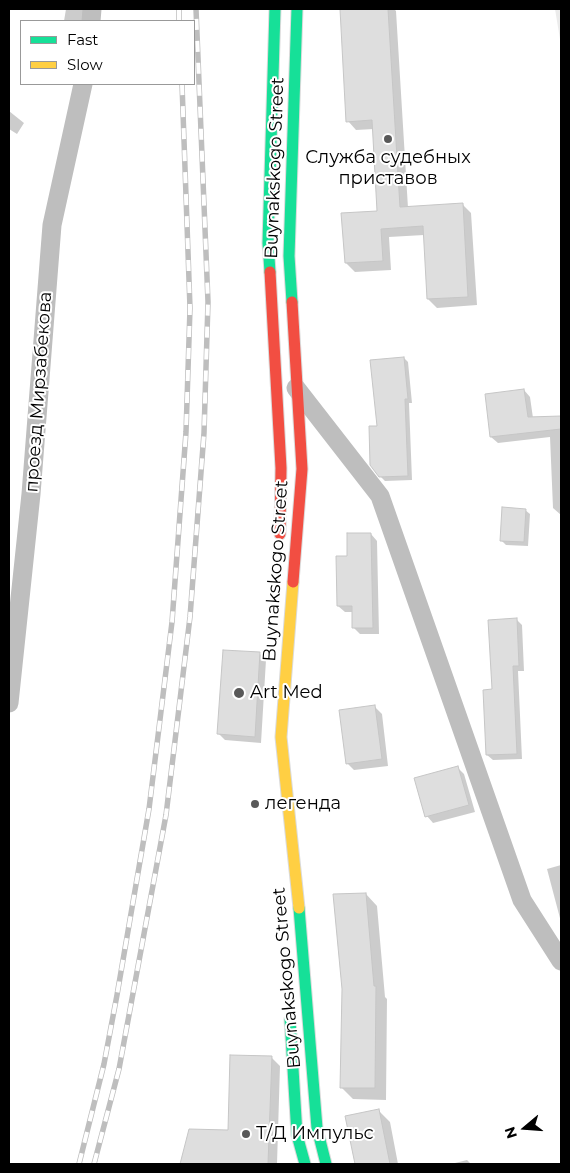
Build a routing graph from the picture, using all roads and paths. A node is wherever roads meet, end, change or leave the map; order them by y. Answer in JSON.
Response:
{"nodes":[{"id":1,"x":275,"y":9,"type":"edge"},
{"id":2,"x":297,"y":9,"type":"edge"},
{"id":3,"x":83,"y":85,"type":"edge"},
{"id":4,"x":275,"y":386,"type":"junction"},
{"id":5,"x":296,"y":388,"type":"junction"},
{"id":6,"x":280,"y":547,"type":"dead end"},
{"id":7,"x":278,"y":616,"type":"dead end"},
{"id":8,"x":9,"y":703,"type":"edge"},
{"id":9,"x":282,"y":863,"type":"dead end"},
{"id":10,"x":561,"y":960,"type":"edge"},
{"id":11,"x":290,"y":1010,"type":"dead end"},
{"id":12,"x":305,"y":1164,"type":"edge"},
{"id":13,"x":326,"y":1164,"type":"edge"}],
"edges":[{"from":1,"to":4,"type":"main road","name":"Buynakskogo Street"},
{"from":2,"to":5,"type":"main road","name":"Buynakskogo Street"},
{"from":3,"to":8,"type":"street","name":"проезд Мирзабекова"},
{"from":4,"to":5,"type":"street"},
{"from":4,"to":6,"type":"main road","name":"Buynakskogo Street"},
{"from":5,"to":10,"type":"street"},
{"from":5,"to":13,"type":"main road","name":"Buynakskogo Street"},
{"from":7,"to":9,"type":"main road","name":"Buynakskogo Street"},
{"from":11,"to":12,"type":"main road","name":"Buynakskogo Street"}]}
